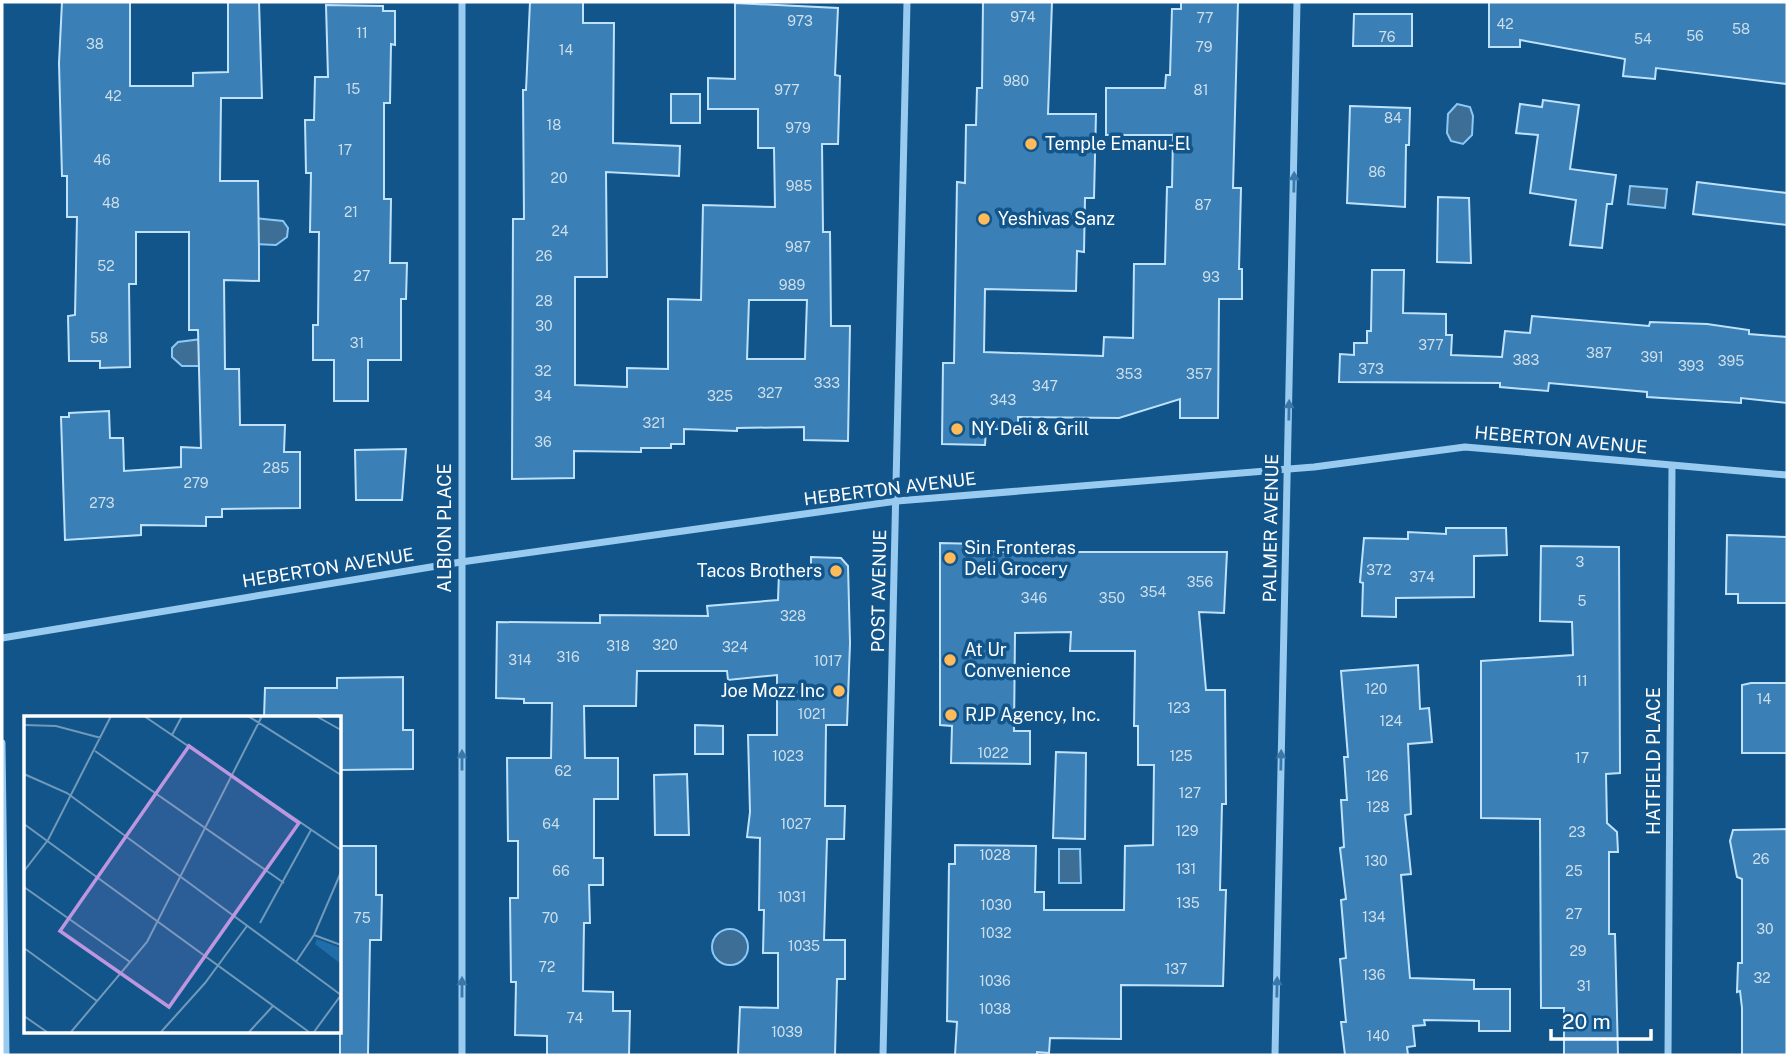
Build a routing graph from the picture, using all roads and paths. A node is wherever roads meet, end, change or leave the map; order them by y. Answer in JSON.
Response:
{"nodes":[{"id":1,"x":462,"y":2,"type":"edge"},
{"id":2,"x":907,"y":2,"type":"edge"},
{"id":3,"x":1297,"y":2,"type":"edge"},
{"id":4,"x":1672,"y":466,"type":"junction"},
{"id":5,"x":1288,"y":468,"type":"junction"},
{"id":6,"x":1787,"y":475,"type":"edge"},
{"id":7,"x":897,"y":501,"type":"junction"},
{"id":8,"x":461,"y":562,"type":"junction"},
{"id":9,"x":2,"y":638,"type":"edge"},
{"id":10,"x":2,"y":743,"type":"edge"},
{"id":11,"x":6,"y":1055,"type":"edge"},
{"id":12,"x":462,"y":1055,"type":"edge"},
{"id":13,"x":883,"y":1055,"type":"edge"},
{"id":14,"x":1275,"y":1055,"type":"edge"},
{"id":15,"x":1668,"y":1055,"type":"edge"}],
"edges":[{"from":1,"to":8,"type":"street","name":"ALBION PLACE"},
{"from":2,"to":7,"type":"street","name":"POST AVENUE"},
{"from":5,"to":3,"type":"street","name":"PALMER AVENUE","one_way":true},
{"from":4,"to":5,"type":"street","name":"HEBERTON AVENUE"},
{"from":4,"to":6,"type":"street","name":"HEBERTON AVENUE"},
{"from":4,"to":15,"type":"street","name":"HATFIELD PLACE"},
{"from":5,"to":7,"type":"street","name":"HEBERTON AVENUE"},
{"from":14,"to":5,"type":"street","name":"PALMER AVENUE","one_way":true},
{"from":7,"to":8,"type":"street","name":"HEBERTON AVENUE"},
{"from":7,"to":13,"type":"street","name":"POST AVENUE"},
{"from":8,"to":9,"type":"street","name":"HEBERTON AVENUE"},
{"from":12,"to":8,"type":"street","name":"ALBION PLACE","one_way":true},
{"from":10,"to":11,"type":"street"}]}
